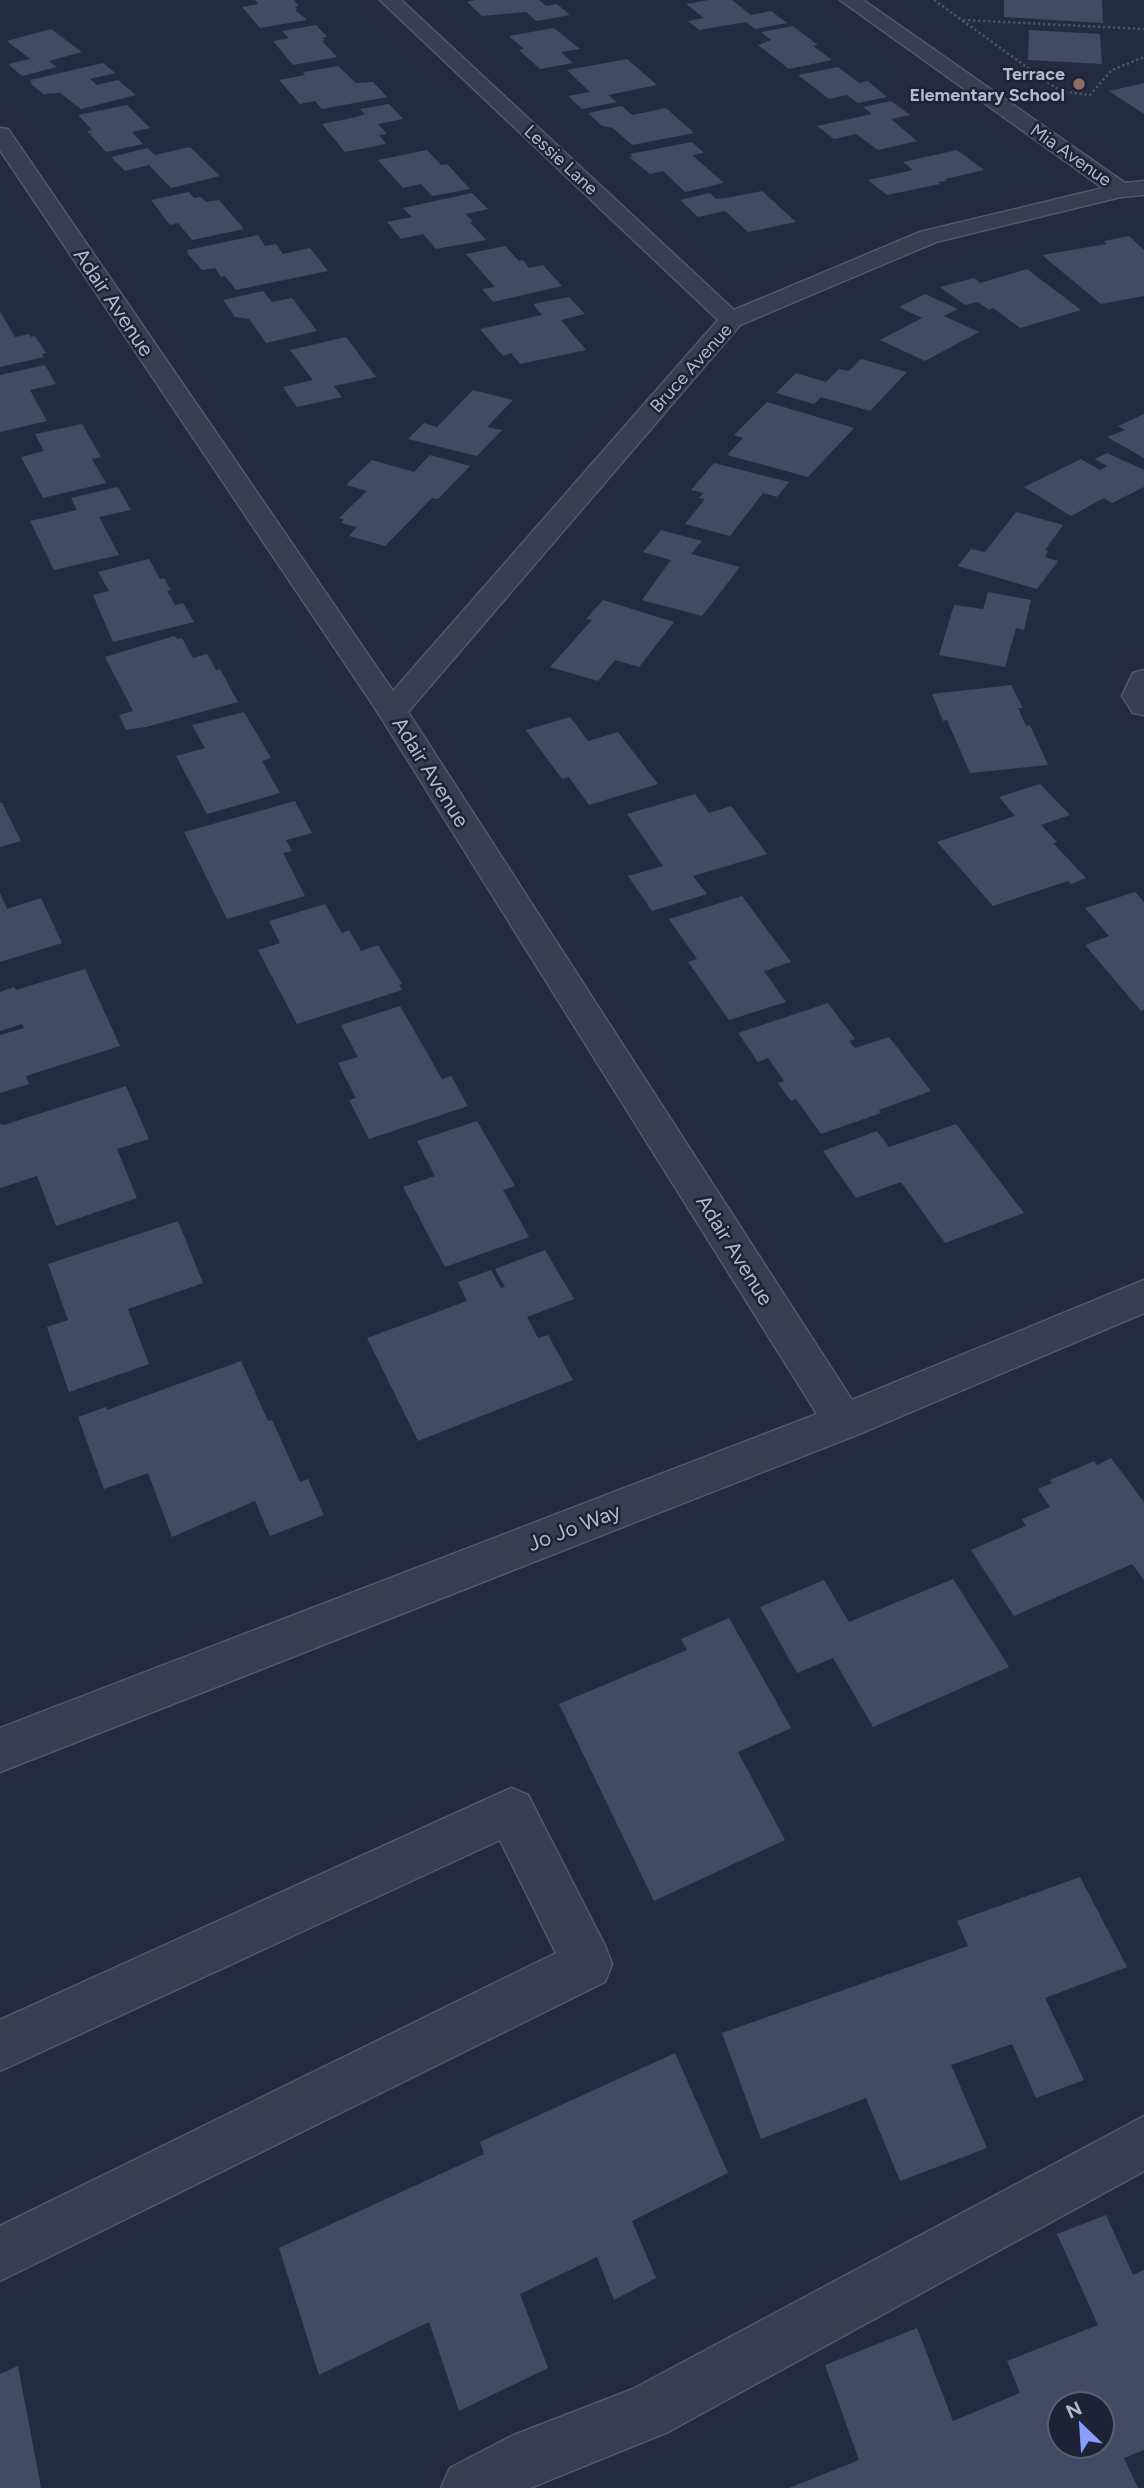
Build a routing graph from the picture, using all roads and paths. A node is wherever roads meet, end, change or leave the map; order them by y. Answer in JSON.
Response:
{"nodes":[{"id":1,"x":390,"y":0,"type":"edge"},
{"id":2,"x":850,"y":0,"type":"edge"},
{"id":3,"x":934,"y":0,"type":"edge"},
{"id":4,"x":962,"y":20,"type":"junction"},
{"id":5,"x":1144,"y":29,"type":"edge"},
{"id":6,"x":1144,"y":57,"type":"edge"},
{"id":7,"x":0,"y":134,"type":"edge"},
{"id":8,"x":1133,"y":189,"type":"edge"},
{"id":9,"x":731,"y":320,"type":"junction"},
{"id":10,"x":1144,"y":679,"type":"edge"},
{"id":11,"x":1144,"y":706,"type":"edge"},
{"id":12,"x":392,"y":711,"type":"junction"},
{"id":13,"x":1144,"y":1296,"type":"edge"},
{"id":14,"x":844,"y":1422,"type":"junction"},
{"id":15,"x":0,"y":1750,"type":"edge"},
{"id":16,"x":0,"y":2046,"type":"edge"},
{"id":17,"x":1144,"y":2142,"type":"edge"},
{"id":18,"x":0,"y":2254,"type":"edge"},
{"id":19,"x":470,"y":2488,"type":"edge"}],
"edges":[{"from":1,"to":9,"type":"street","name":"Lessie Lane"},
{"from":2,"to":8,"type":"street","name":"Mia Avenue"},
{"from":3,"to":4,"type":"path"},
{"from":4,"to":5,"type":"path"},
{"from":4,"to":6,"type":"path"},
{"from":7,"to":12,"type":"street","name":"Adair Avenue"},
{"from":8,"to":9,"type":"street","name":"Bruce Avenue"},
{"from":9,"to":12,"type":"street","name":"Bruce Avenue"},
{"from":10,"to":11,"type":"street"},
{"from":12,"to":14,"type":"street","name":"Adair Avenue"},
{"from":13,"to":14,"type":"street","name":"Jo Jo Way"},
{"from":14,"to":15,"type":"street","name":"Jo Jo Way"},
{"from":16,"to":18,"type":"street"},
{"from":17,"to":19,"type":"street"}]}
